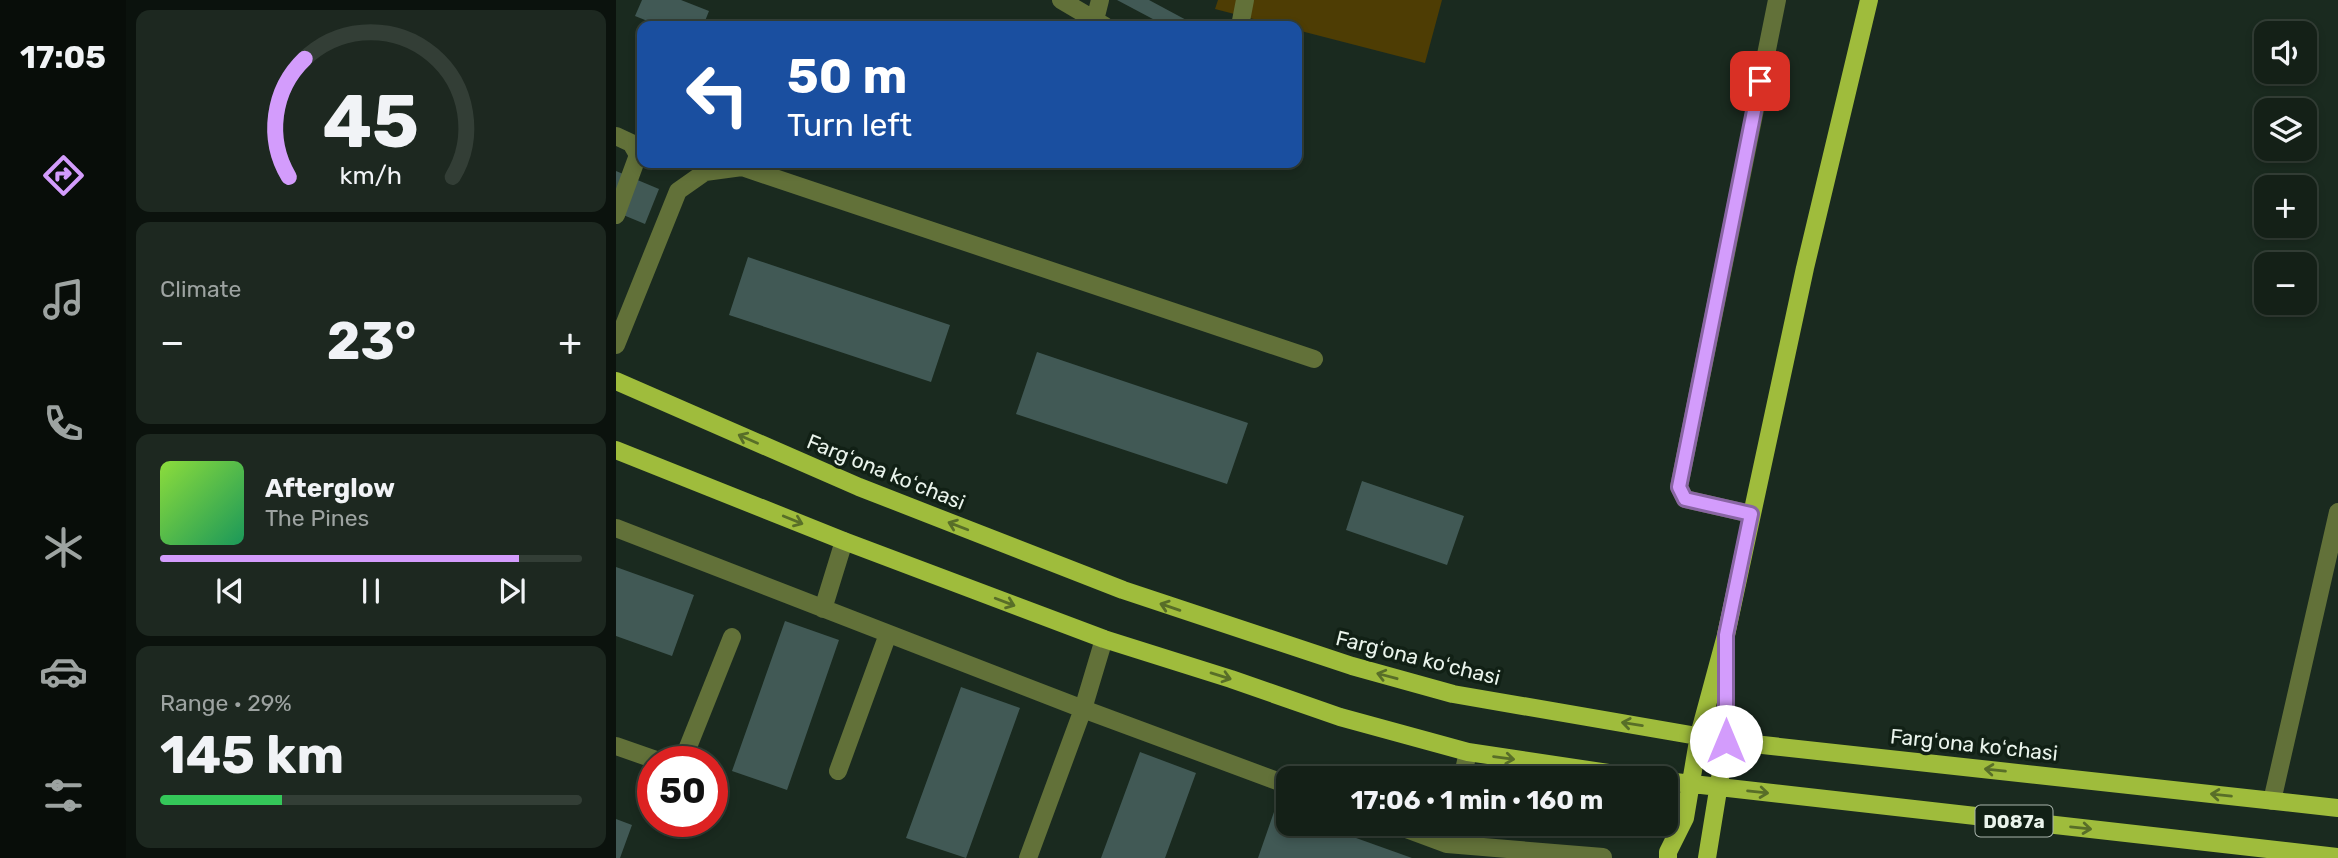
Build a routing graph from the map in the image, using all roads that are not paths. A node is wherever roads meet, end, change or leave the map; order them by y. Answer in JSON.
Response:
{"nodes":[{"id":1,"x":1061,"y":0,"type":"edge"},
{"id":2,"x":1100,"y":0,"type":"edge"},
{"id":3,"x":1245,"y":0,"type":"edge"},
{"id":4,"x":1777,"y":0,"type":"edge"},
{"id":5,"x":1869,"y":0,"type":"edge"},
{"id":6,"x":1097,"y":21,"type":"edge"},
{"id":7,"x":1100,"y":21,"type":"edge"},
{"id":8,"x":1241,"y":21,"type":"edge"},
{"id":9,"x":616,"y":136,"type":"edge"},
{"id":10,"x":637,"y":153,"type":"edge"},
{"id":11,"x":637,"y":158,"type":"edge"},
{"id":12,"x":735,"y":168,"type":"edge"},
{"id":13,"x":745,"y":168,"type":"edge"},
{"id":14,"x":616,"y":215,"type":"edge"},
{"id":15,"x":616,"y":345,"type":"edge"},
{"id":16,"x":1314,"y":359,"type":"dead end"},
{"id":17,"x":616,"y":381,"type":"edge"},
{"id":18,"x":616,"y":450,"type":"edge"},
{"id":19,"x":2338,"y":512,"type":"edge"},
{"id":20,"x":1751,"y":514,"type":"junction"},
{"id":21,"x":616,"y":528,"type":"edge"},
{"id":22,"x":844,"y":541,"type":"junction"},
{"id":23,"x":823,"y":609,"type":"junction"},
{"id":24,"x":888,"y":634,"type":"junction"},
{"id":25,"x":1726,"y":635,"type":"junction"},
{"id":26,"x":732,"y":637,"type":"dead end"},
{"id":27,"x":1104,"y":639,"type":"junction"},
{"id":28,"x":1083,"y":709,"type":"junction"},
{"id":29,"x":1699,"y":735,"type":"junction"},
{"id":30,"x":1726,"y":741,"type":"junction"},
{"id":31,"x":616,"y":746,"type":"edge"},
{"id":32,"x":688,"y":746,"type":"edge"},
{"id":33,"x":1468,"y":752,"type":"junction"},
{"id":34,"x":637,"y":753,"type":"edge"},
{"id":35,"x":1465,"y":766,"type":"edge"},
{"id":36,"x":1562,"y":766,"type":"edge"},
{"id":37,"x":838,"y":771,"type":"dead end"},
{"id":38,"x":1276,"y":781,"type":"edge"},
{"id":39,"x":1678,"y":783,"type":"edge"},
{"id":40,"x":1690,"y":785,"type":"junction"},
{"id":41,"x":1717,"y":788,"type":"junction"},
{"id":42,"x":2272,"y":800,"type":"junction"},
{"id":43,"x":2338,"y":808,"type":"edge"},
{"id":44,"x":1425,"y":836,"type":"edge"},
{"id":45,"x":1449,"y":836,"type":"edge"},
{"id":46,"x":1447,"y":844,"type":"junction"},
{"id":47,"x":1668,"y":855,"type":"edge"},
{"id":48,"x":2338,"y":856,"type":"edge"},
{"id":49,"x":1028,"y":858,"type":"edge"},
{"id":50,"x":1604,"y":858,"type":"edge"},
{"id":51,"x":1707,"y":858,"type":"edge"}],
"edges":[{"from":1,"to":6,"type":"street"},
{"from":2,"to":7,"type":"street"},
{"from":3,"to":8,"type":"street"},
{"from":4,"to":20,"type":"street"},
{"from":5,"to":20,"type":"main road"},
{"from":9,"to":10,"type":"street"},
{"from":11,"to":14,"type":"street"},
{"from":12,"to":15,"type":"street"},
{"from":13,"to":16,"type":"street"},
{"from":29,"to":17,"type":"main road","name":"Fargʻona koʻchasi","one_way":true},
{"from":18,"to":22,"type":"main road","one_way":true},
{"from":19,"to":42,"type":"street"},
{"from":20,"to":25,"type":"main road"},
{"from":21,"to":23,"type":"street"},
{"from":22,"to":23,"type":"street"},
{"from":22,"to":27,"type":"main road","one_way":true},
{"from":23,"to":24,"type":"street"},
{"from":24,"to":28,"type":"street"},
{"from":24,"to":37,"type":"street"},
{"from":25,"to":29,"type":"main road"},
{"from":25,"to":30,"type":"main road"},
{"from":26,"to":32,"type":"street"},
{"from":27,"to":28,"type":"street"},
{"from":27,"to":33,"type":"main road","one_way":true},
{"from":28,"to":38,"type":"street"},
{"from":28,"to":49,"type":"street"},
{"from":29,"to":30,"type":"main road","name":"Fargʻona koʻchasi","number":"D087a"},
{"from":29,"to":40,"type":"main road"},
{"from":30,"to":41,"type":"main road"},
{"from":42,"to":30,"type":"main road","name":"Fargʻona koʻchasi","number":"D087a","one_way":true},
{"from":31,"to":34,"type":"street"},
{"from":33,"to":35,"type":"street"},
{"from":33,"to":36,"type":"main road","one_way":true},
{"from":39,"to":40,"type":"main road"},
{"from":40,"to":41,"type":"main road","number":"D087a"},
{"from":40,"to":47,"type":"main road"},
{"from":41,"to":48,"type":"main road","number":"D087a","one_way":true},
{"from":41,"to":51,"type":"main road"},
{"from":42,"to":43,"type":"main road","name":"Fargʻona koʻchasi","number":"D087a"},
{"from":44,"to":46,"type":"street"},
{"from":45,"to":46,"type":"street"},
{"from":46,"to":50,"type":"street"}]}
